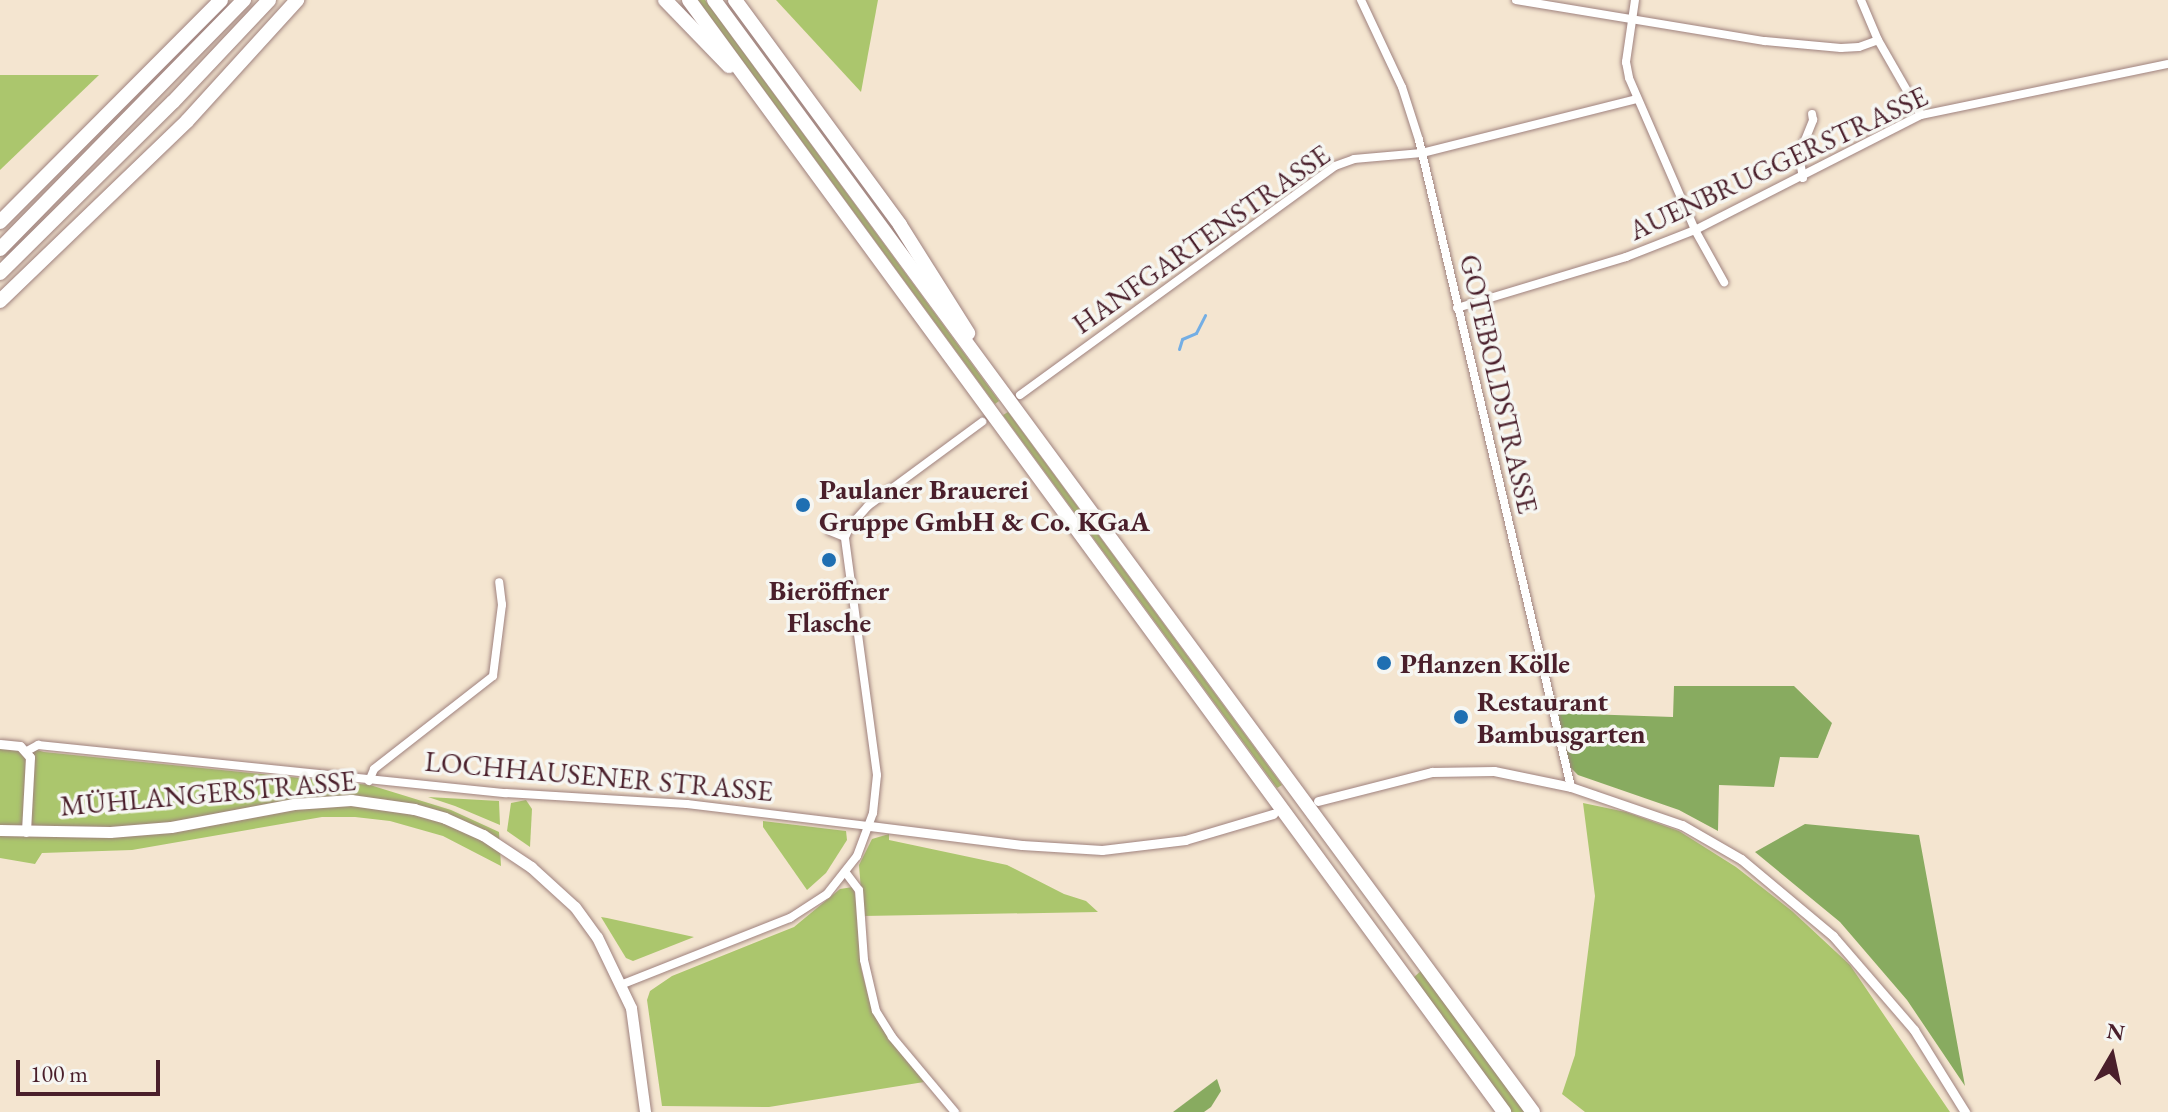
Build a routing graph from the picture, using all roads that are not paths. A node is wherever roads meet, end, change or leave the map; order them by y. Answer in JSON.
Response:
{"nodes":[{"id":1,"x":221,"y":0,"type":"edge"},
{"id":2,"x":244,"y":0,"type":"edge"},
{"id":3,"x":269,"y":0,"type":"edge"},
{"id":4,"x":297,"y":0,"type":"edge"},
{"id":5,"x":665,"y":0,"type":"edge"},
{"id":6,"x":689,"y":0,"type":"edge"},
{"id":7,"x":714,"y":0,"type":"edge"},
{"id":8,"x":1361,"y":0,"type":"edge"},
{"id":9,"x":1516,"y":0,"type":"edge"},
{"id":10,"x":1635,"y":0,"type":"edge"},
{"id":11,"x":1861,"y":0,"type":"edge"},
{"id":12,"x":738,"y":2,"type":"edge"},
{"id":13,"x":1632,"y":19,"type":"junction"},
{"id":14,"x":1878,"y":40,"type":"junction"},
{"id":15,"x":2168,"y":64,"type":"edge"},
{"id":16,"x":753,"y":89,"type":"junction"},
{"id":17,"x":1637,"y":99,"type":"junction"},
{"id":18,"x":1812,"y":114,"type":"dead end"},
{"id":19,"x":1921,"y":115,"type":"junction"},
{"id":20,"x":1422,"y":153,"type":"junction"},
{"id":21,"x":1803,"y":178,"type":"junction"},
{"id":22,"x":0,"y":222,"type":"edge"},
{"id":23,"x":1695,"y":230,"type":"junction"},
{"id":24,"x":0,"y":249,"type":"edge"},
{"id":25,"x":0,"y":273,"type":"edge"},
{"id":26,"x":1724,"y":282,"type":"dead end"},
{"id":27,"x":0,"y":301,"type":"edge"},
{"id":28,"x":1457,"y":308,"type":"junction"},
{"id":29,"x":975,"y":356,"type":"junction"},
{"id":30,"x":1020,"y":395,"type":"dead end"},
{"id":31,"x":982,"y":422,"type":"dead end"},
{"id":32,"x":830,"y":531,"type":"dead end"},
{"id":33,"x":845,"y":537,"type":"junction"},
{"id":34,"x":499,"y":582,"type":"dead end"},
{"id":35,"x":0,"y":744,"type":"edge"},
{"id":36,"x":27,"y":751,"type":"junction"},
{"id":37,"x":369,"y":781,"type":"junction"},
{"id":38,"x":1571,"y":787,"type":"junction"},
{"id":39,"x":1318,"y":801,"type":"dead end"},
{"id":40,"x":1273,"y":814,"type":"dead end"},
{"id":41,"x":870,"y":826,"type":"junction"},
{"id":42,"x":0,"y":830,"type":"edge"},
{"id":43,"x":26,"y":832,"type":"junction"},
{"id":44,"x":846,"y":873,"type":"junction"},
{"id":45,"x":623,"y":984,"type":"junction"},
{"id":46,"x":645,"y":1112,"type":"edge"},
{"id":47,"x":955,"y":1112,"type":"edge"},
{"id":48,"x":1504,"y":1112,"type":"edge"},
{"id":49,"x":1533,"y":1112,"type":"edge"},
{"id":50,"x":1965,"y":1112,"type":"edge"}],
"edges":[{"from":1,"to":22,"type":"highway"},
{"from":2,"to":24,"type":"highway"},
{"from":3,"to":25,"type":"highway"},
{"from":4,"to":27,"type":"highway"},
{"from":5,"to":16,"type":"highway"},
{"from":6,"to":16,"type":"highway"},
{"from":7,"to":29,"type":"highway"},
{"from":8,"to":20,"type":"street","name":"GOTEBOLDSTRASSE"},
{"from":9,"to":13,"type":"street"},
{"from":10,"to":13,"type":"street"},
{"from":11,"to":14,"type":"street"},
{"from":12,"to":29,"type":"highway"},
{"from":13,"to":14,"type":"street"},
{"from":13,"to":17,"type":"street"},
{"from":14,"to":19,"type":"street"},
{"from":15,"to":19,"type":"street","name":"AUENBRUGGERSTRASSE"},
{"from":16,"to":48,"type":"highway"},
{"from":17,"to":20,"type":"street","name":"HANFGARTENSTRASSE"},
{"from":17,"to":23,"type":"street"},
{"from":18,"to":21,"type":"street"},
{"from":19,"to":21,"type":"street","name":"AUENBRUGGERSTRASSE"},
{"from":20,"to":28,"type":"street","name":"GOTEBOLDSTRASSE"},
{"from":20,"to":30,"type":"street","name":"HANFGARTENSTRASSE"},
{"from":21,"to":23,"type":"street","name":"AUENBRUGGERSTRASSE"},
{"from":23,"to":26,"type":"street"},
{"from":23,"to":28,"type":"street","name":"AUENBRUGGERSTRASSE"},
{"from":28,"to":38,"type":"street","name":"GOTEBOLDSTRASSE"},
{"from":29,"to":49,"type":"highway"},
{"from":31,"to":33,"type":"street"},
{"from":32,"to":33,"type":"street"},
{"from":33,"to":41,"type":"street"},
{"from":34,"to":37,"type":"street"},
{"from":35,"to":36,"type":"street"},
{"from":36,"to":37,"type":"street","name":"LOCHHAUSENER STRASSE"},
{"from":36,"to":43,"type":"street"},
{"from":37,"to":41,"type":"street","name":"LOCHHAUSENER STRASSE"},
{"from":38,"to":39,"type":"street"},
{"from":38,"to":50,"type":"street"},
{"from":40,"to":41,"type":"street","name":"LOCHHAUSENER STRASSE"},
{"from":41,"to":44,"type":"street"},
{"from":42,"to":43,"type":"main road"},
{"from":43,"to":45,"type":"main road","name":"MÜHLANGERSTRASSE"},
{"from":44,"to":45,"type":"street"},
{"from":44,"to":47,"type":"street"},
{"from":45,"to":46,"type":"main road","name":"MÜHLANGERSTRASSE"}]}
